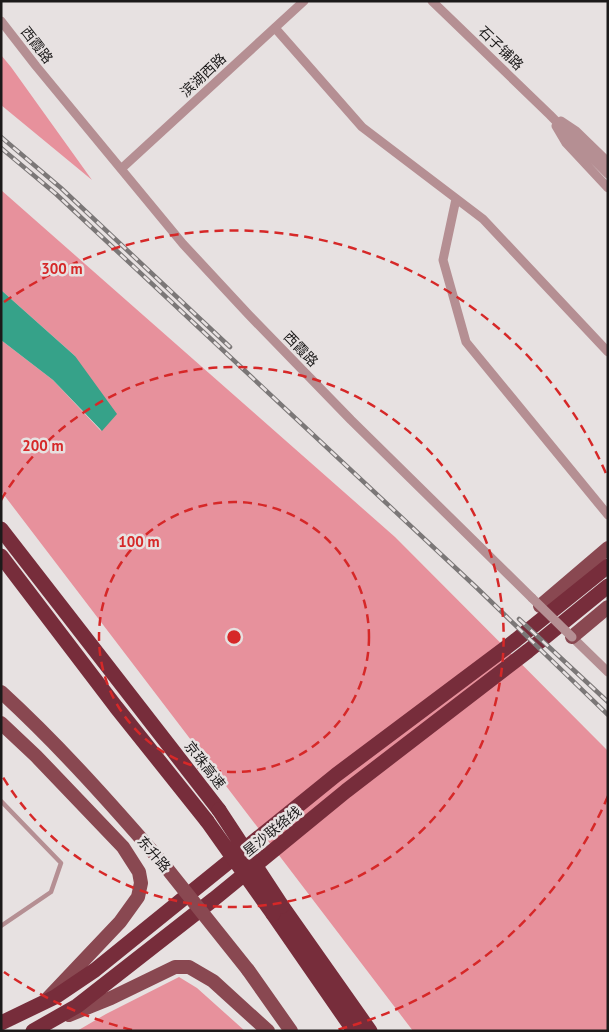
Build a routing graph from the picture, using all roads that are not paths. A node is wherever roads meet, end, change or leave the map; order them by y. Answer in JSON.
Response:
{"nodes":[{"id":1,"x":304,"y":1,"type":"edge"},
{"id":2,"x":432,"y":1,"type":"edge"},
{"id":3,"x":1,"y":21,"type":"edge"},
{"id":4,"x":275,"y":28,"type":"junction"},
{"id":5,"x":550,"y":114,"type":"junction"},
{"id":6,"x":608,"y":162,"type":"edge"},
{"id":7,"x":121,"y":169,"type":"junction"},
{"id":8,"x":608,"y":174,"type":"edge"},
{"id":9,"x":608,"y":188,"type":"edge"},
{"id":10,"x":456,"y":199,"type":"junction"},
{"id":11,"x":608,"y":352,"type":"edge"},
{"id":12,"x":608,"y":514,"type":"edge"},
{"id":13,"x":1,"y":528,"type":"edge"},
{"id":14,"x":608,"y":548,"type":"edge"},
{"id":15,"x":1,"y":556,"type":"edge"},
{"id":16,"x":608,"y":566,"type":"edge"},
{"id":17,"x":1,"y":572,"type":"edge"},
{"id":18,"x":608,"y":586,"type":"edge"},
{"id":19,"x":536,"y":602,"type":"junction"},
{"id":20,"x":608,"y":607,"type":"edge"},
{"id":21,"x":572,"y":637,"type":"junction"},
{"id":22,"x":608,"y":672,"type":"edge"},
{"id":23,"x":1,"y":692,"type":"edge"},
{"id":24,"x":1,"y":700,"type":"edge"},
{"id":25,"x":116,"y":707,"type":"junction"},
{"id":26,"x":1,"y":724,"type":"edge"},
{"id":27,"x":1,"y":801,"type":"edge"},
{"id":28,"x":162,"y":869,"type":"junction"},
{"id":29,"x":277,"y":910,"type":"junction"},
{"id":30,"x":1,"y":926,"type":"edge"},
{"id":31,"x":244,"y":971,"type":"junction"},
{"id":32,"x":42,"y":1004,"type":"junction"},
{"id":33,"x":1,"y":1023,"type":"edge"},
{"id":34,"x":39,"y":1028,"type":"edge"},
{"id":35,"x":268,"y":1031,"type":"edge"},
{"id":36,"x":281,"y":1031,"type":"edge"},
{"id":37,"x":290,"y":1031,"type":"edge"},
{"id":38,"x":354,"y":1031,"type":"edge"},
{"id":39,"x":370,"y":1031,"type":"edge"}],
"edges":[{"from":1,"to":4,"type":"street","name":"滨湖西路"},
{"from":2,"to":5,"type":"street","name":"石子铺路"},
{"from":3,"to":7,"type":"street","name":"西霞路"},
{"from":4,"to":7,"type":"street","name":"滨湖西路"},
{"from":4,"to":10,"type":"street"},
{"from":5,"to":6,"type":"street","name":"石子铺路"},
{"from":5,"to":8,"type":"street","name":"石子铺路"},
{"from":5,"to":9,"type":"street","name":"石子铺路"},
{"from":7,"to":19,"type":"street","name":"西霞路"},
{"from":10,"to":11,"type":"street"},
{"from":10,"to":12,"type":"street"},
{"from":13,"to":29,"type":"highway","name":"京珠高速","bridge":true},
{"from":14,"to":19,"type":"main road"},
{"from":15,"to":25,"type":"highway","name":"京珠高速"},
{"from":16,"to":32,"type":"highway"},
{"from":17,"to":25,"type":"highway"},
{"from":18,"to":34,"type":"highway","name":"星沙联络线"},
{"from":19,"to":21,"type":"street","name":"西霞路","bridge":true},
{"from":20,"to":21,"type":"main road"},
{"from":21,"to":22,"type":"street","name":"西霞路"},
{"from":23,"to":28,"type":"main road","name":"东升路"},
{"from":24,"to":28,"type":"main road","name":"东升路"},
{"from":25,"to":29,"type":"highway","name":"京珠高速","bridge":true},
{"from":26,"to":32,"type":"main road"},
{"from":27,"to":30,"type":"lane"},
{"from":28,"to":31,"type":"main road","name":"东升路","bridge":true},
{"from":29,"to":38,"type":"highway","name":"京珠高速"},
{"from":29,"to":39,"type":"highway","name":"京珠高速"},
{"from":31,"to":36,"type":"main road","name":"东升路"},
{"from":31,"to":37,"type":"main road","name":"东升路"},
{"from":32,"to":33,"type":"highway"},
{"from":34,"to":35,"type":"main road"}]}
